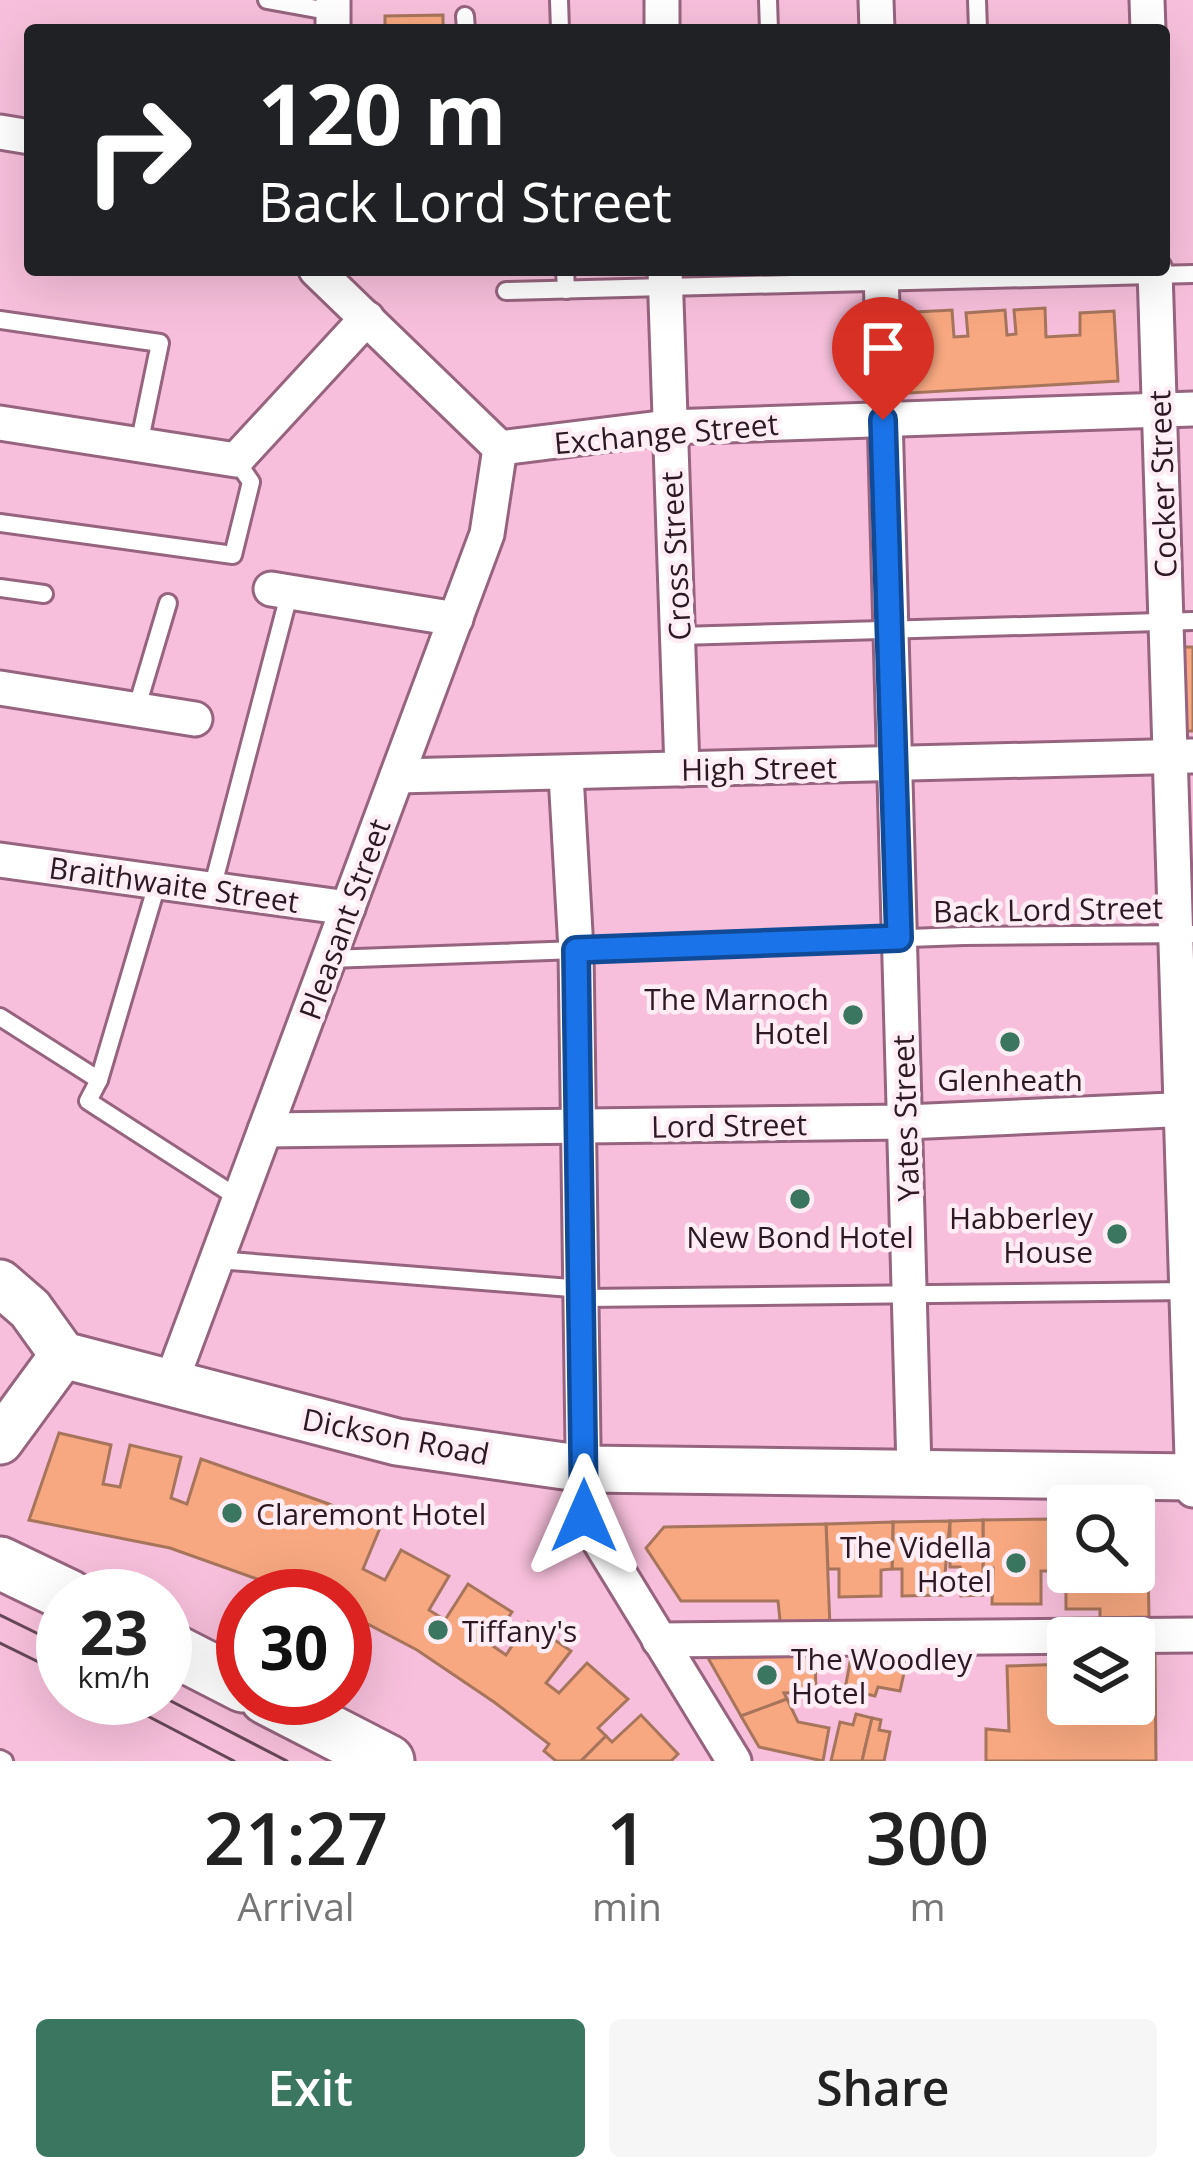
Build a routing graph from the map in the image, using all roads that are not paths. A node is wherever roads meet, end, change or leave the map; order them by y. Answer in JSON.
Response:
{"nodes":[{"id":1,"x":267,"y":0,"type":"edge"},
{"id":2,"x":333,"y":14,"type":"edge"},
{"id":3,"x":322,"y":276,"type":"edge"},
{"id":4,"x":565,"y":276,"type":"edge"},
{"id":5,"x":983,"y":276,"type":"edge"},
{"id":6,"x":1155,"y":276,"type":"edge"},
{"id":7,"x":881,"y":277,"type":"edge"},
{"id":8,"x":774,"y":278,"type":"edge"},
{"id":9,"x":665,"y":279,"type":"edge"},
{"id":10,"x":566,"y":290,"type":"junction"},
{"id":11,"x":506,"y":291,"type":"dead end"},
{"id":12,"x":367,"y":318,"type":"junction"},
{"id":13,"x":0,"y":320,"type":"edge"},
{"id":14,"x":1176,"y":409,"type":"edge"},
{"id":15,"x":883,"y":420,"type":"junction"},
{"id":16,"x":0,"y":423,"type":"edge"},
{"id":17,"x":668,"y":427,"type":"junction"},
{"id":18,"x":139,"y":445,"type":"junction"},
{"id":19,"x":500,"y":448,"type":"junction"},
{"id":20,"x":236,"y":460,"type":"junction"},
{"id":21,"x":0,"y":523,"type":"edge"},
{"id":22,"x":0,"y":588,"type":"edge"},
{"id":23,"x":280,"y":590,"type":"joint"},
{"id":24,"x":44,"y":594,"type":"dead end"},
{"id":25,"x":168,"y":603,"type":"dead end"},
{"id":26,"x":456,"y":619,"type":"junction"},
{"id":27,"x":1179,"y":621,"type":"edge"},
{"id":28,"x":889,"y":632,"type":"junction"},
{"id":29,"x":680,"y":636,"type":"junction"},
{"id":30,"x":0,"y":688,"type":"edge"},
{"id":31,"x":136,"y":710,"type":"junction"},
{"id":32,"x":195,"y":719,"type":"dead end"},
{"id":33,"x":1182,"y":757,"type":"edge"},
{"id":34,"x":895,"y":766,"type":"junction"},
{"id":35,"x":682,"y":770,"type":"junction"},
{"id":36,"x":566,"y":775,"type":"junction"},
{"id":37,"x":397,"y":776,"type":"junction"},
{"id":38,"x":0,"y":860,"type":"edge"},
{"id":39,"x":158,"y":881,"type":"junction"},
{"id":40,"x":212,"y":889,"type":"junction"},
{"id":41,"x":348,"y":908,"type":"junction"},
{"id":42,"x":1185,"y":934,"type":"edge"},
{"id":43,"x":899,"y":938,"type":"junction"},
{"id":44,"x":576,"y":950,"type":"junction"},
{"id":45,"x":328,"y":959,"type":"junction"},
{"id":46,"x":0,"y":1017,"type":"edge"},
{"id":47,"x":99,"y":1080,"type":"junction"},
{"id":48,"x":1188,"y":1109,"type":"edge"},
{"id":49,"x":906,"y":1122,"type":"junction"},
{"id":50,"x":577,"y":1128,"type":"junction"},
{"id":51,"x":265,"y":1130,"type":"junction"},
{"id":52,"x":240,"y":1199,"type":"junction"},
{"id":53,"x":217,"y":1260,"type":"junction"},
{"id":54,"x":0,"y":1283,"type":"edge"},
{"id":55,"x":1191,"y":1291,"type":"edge"},
{"id":56,"x":584,"y":1293,"type":"junction"},
{"id":57,"x":910,"y":1296,"type":"junction"},
{"id":58,"x":63,"y":1355,"type":"junction"},
{"id":59,"x":170,"y":1385,"type":"junction"},
{"id":60,"x":0,"y":1442,"type":"edge"},
{"id":61,"x":585,"y":1468,"type":"junction"},
{"id":62,"x":914,"y":1469,"type":"junction"},
{"id":63,"x":1193,"y":1478,"type":"edge"},
{"id":64,"x":1193,"y":1490,"type":"edge"},
{"id":65,"x":0,"y":1563,"type":"edge"},
{"id":66,"x":36,"y":1580,"type":"edge"},
{"id":67,"x":1193,"y":1635,"type":"edge"},
{"id":68,"x":659,"y":1640,"type":"junction"},
{"id":69,"x":318,"y":1725,"type":"edge"},
{"id":70,"x":388,"y":1761,"type":"edge"},
{"id":71,"x":734,"y":1761,"type":"edge"}],
"edges":[{"from":1,"to":2,"type":"lane"},
{"from":3,"to":12,"type":"street"},
{"from":4,"to":10,"type":"lane"},
{"from":5,"to":7,"type":"lane"},
{"from":6,"to":14,"type":"street","name":"Cocker Street"},
{"from":7,"to":8,"type":"lane"},
{"from":7,"to":15,"type":"street","name":"Yates Street"},
{"from":8,"to":9,"type":"lane"},
{"from":9,"to":10,"type":"lane"},
{"from":9,"to":17,"type":"street","name":"Cross Street"},
{"from":10,"to":11,"type":"lane"},
{"from":12,"to":19,"type":"street"},
{"from":12,"to":20,"type":"street"},
{"from":13,"to":18,"type":"lane"},
{"from":14,"to":15,"type":"street","name":"Exchange Street"},
{"from":14,"to":27,"type":"street","name":"Cocker Street"},
{"from":15,"to":17,"type":"street","name":"Exchange Street"},
{"from":15,"to":28,"type":"street","name":"Yates Street"},
{"from":16,"to":18,"type":"street"},
{"from":17,"to":19,"type":"street","name":"Exchange Street"},
{"from":17,"to":29,"type":"street","name":"Cross Street"},
{"from":18,"to":20,"type":"street"},
{"from":19,"to":26,"type":"street","name":"Pleasant Street"},
{"from":20,"to":21,"type":"lane"},
{"from":22,"to":24,"type":"lane"},
{"from":23,"to":26,"type":"street"},
{"from":23,"to":40,"type":"lane"},
{"from":25,"to":31,"type":"lane"},
{"from":26,"to":37,"type":"street","name":"Pleasant Street"},
{"from":27,"to":28,"type":"lane"},
{"from":27,"to":33,"type":"street","name":"Cocker Street"},
{"from":28,"to":29,"type":"lane"},
{"from":28,"to":34,"type":"street","name":"Yates Street"},
{"from":29,"to":35,"type":"street","name":"Cross Street"},
{"from":30,"to":31,"type":"street"},
{"from":31,"to":32,"type":"street"},
{"from":33,"to":34,"type":"street","name":"High Street"},
{"from":33,"to":42,"type":"street","name":"Cocker Street"},
{"from":34,"to":35,"type":"street","name":"High Street"},
{"from":34,"to":43,"type":"street","name":"Yates Street"},
{"from":35,"to":36,"type":"street","name":"High Street"},
{"from":36,"to":37,"type":"street","name":"High Street"},
{"from":36,"to":44,"type":"street"},
{"from":37,"to":41,"type":"street","name":"Pleasant Street"},
{"from":38,"to":39,"type":"street","name":"Braithwaite Street"},
{"from":39,"to":40,"type":"street","name":"Braithwaite Street"},
{"from":39,"to":47,"type":"lane"},
{"from":40,"to":41,"type":"street","name":"Braithwaite Street"},
{"from":41,"to":45,"type":"street","name":"Pleasant Street"},
{"from":42,"to":43,"type":"lane","name":"Back Lord Street"},
{"from":42,"to":48,"type":"street","name":"Cocker Street"},
{"from":43,"to":44,"type":"lane","name":"Back Lord Street"},
{"from":43,"to":49,"type":"street","name":"Yates Street"},
{"from":44,"to":45,"type":"lane","name":"Back Lord Street"},
{"from":44,"to":50,"type":"street"},
{"from":45,"to":51,"type":"street","name":"Pleasant Street"},
{"from":46,"to":47,"type":"lane"},
{"from":47,"to":52,"type":"lane"},
{"from":48,"to":49,"type":"street","name":"Lord Street"},
{"from":48,"to":55,"type":"street","name":"Cocker Street"},
{"from":49,"to":50,"type":"street","name":"Lord Street"},
{"from":49,"to":57,"type":"street","name":"Yates Street"},
{"from":50,"to":51,"type":"street","name":"Lord Street"},
{"from":50,"to":56,"type":"street"},
{"from":51,"to":52,"type":"street","name":"Pleasant Street"},
{"from":52,"to":53,"type":"street","name":"Pleasant Street"},
{"from":53,"to":56,"type":"lane"},
{"from":53,"to":59,"type":"street","name":"Pleasant Street"},
{"from":54,"to":58,"type":"street"},
{"from":55,"to":57,"type":"lane"},
{"from":55,"to":63,"type":"street","name":"Cocker Street"},
{"from":56,"to":57,"type":"lane"},
{"from":56,"to":61,"type":"street"},
{"from":57,"to":62,"type":"street","name":"Yates Street"},
{"from":58,"to":59,"type":"street","name":"Dickson Road"},
{"from":58,"to":60,"type":"street"},
{"from":59,"to":61,"type":"street","name":"Dickson Road"},
{"from":61,"to":62,"type":"street","name":"Dickson Road"},
{"from":61,"to":68,"type":"street"},
{"from":62,"to":63,"type":"street","name":"Dickson Road"},
{"from":63,"to":64,"type":"street","name":"Cocker Street"},
{"from":65,"to":66,"type":"main road"},
{"from":67,"to":68,"type":"street"},
{"from":68,"to":71,"type":"street"},
{"from":69,"to":70,"type":"main road"}]}
